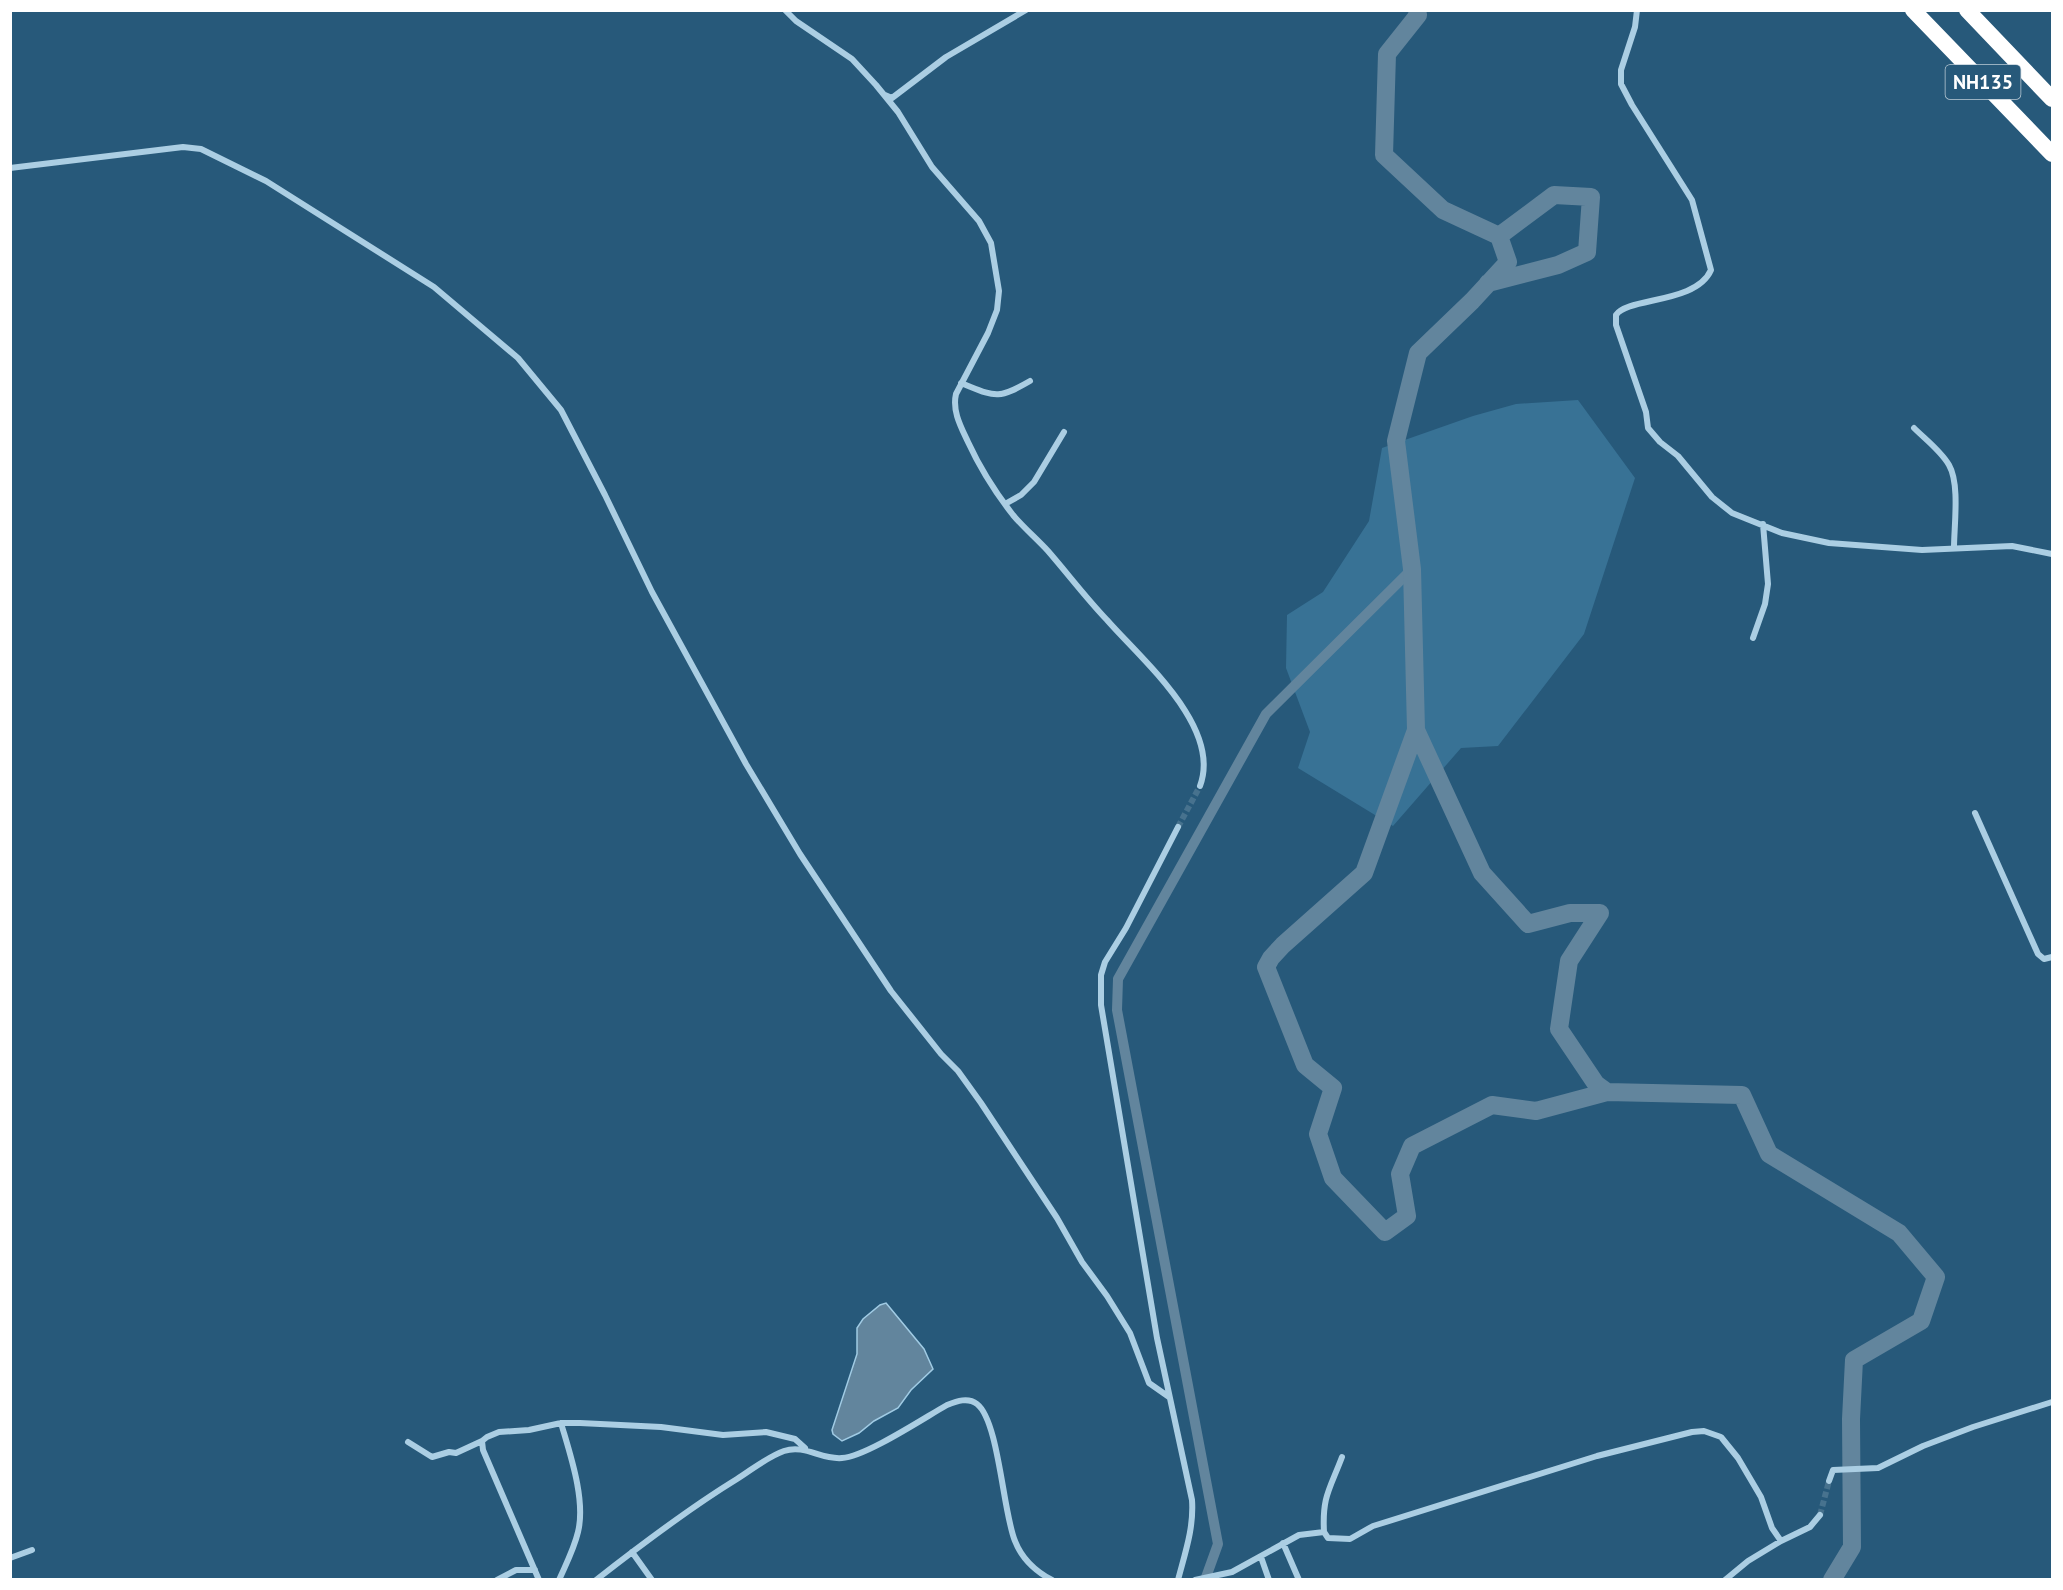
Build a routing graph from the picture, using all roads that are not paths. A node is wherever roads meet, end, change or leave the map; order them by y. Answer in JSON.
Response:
{"nodes":[{"id":1,"x":785,"y":10,"type":"edge"},
{"id":2,"x":1026,"y":10,"type":"edge"},
{"id":3,"x":1636,"y":10,"type":"edge"},
{"id":4,"x":1913,"y":10,"type":"edge"},
{"id":5,"x":1967,"y":10,"type":"edge"},
{"id":6,"x":884,"y":95,"type":"junction"},
{"id":7,"x":2052,"y":99,"type":"edge"},
{"id":8,"x":2052,"y":154,"type":"edge"},
{"id":9,"x":10,"y":168,"type":"edge"},
{"id":10,"x":1030,"y":381,"type":"dead end"},
{"id":11,"x":962,"y":383,"type":"junction"},
{"id":12,"x":1914,"y":428,"type":"dead end"},
{"id":13,"x":1064,"y":432,"type":"dead end"},
{"id":14,"x":1005,"y":504,"type":"junction"},
{"id":15,"x":1762,"y":525,"type":"junction"},
{"id":16,"x":1954,"y":548,"type":"junction"},
{"id":17,"x":2052,"y":554,"type":"edge"},
{"id":18,"x":1753,"y":638,"type":"dead end"},
{"id":19,"x":1200,"y":786,"type":"tunnel mouth"},
{"id":20,"x":1975,"y":813,"type":"dead end"},
{"id":21,"x":1179,"y":827,"type":"tunnel mouth"},
{"id":22,"x":2052,"y":957,"type":"edge"},
{"id":23,"x":1169,"y":1397,"type":"junction"},
{"id":24,"x":2052,"y":1402,"type":"edge"},
{"id":25,"x":561,"y":1423,"type":"junction"},
{"id":26,"x":482,"y":1441,"type":"junction"},
{"id":27,"x":408,"y":1442,"type":"dead end"},
{"id":28,"x":805,"y":1449,"type":"junction"},
{"id":29,"x":1342,"y":1457,"type":"dead end"},
{"id":30,"x":1829,"y":1480,"type":"dead end"},
{"id":31,"x":1820,"y":1515,"type":"tunnel mouth"},
{"id":32,"x":1324,"y":1532,"type":"junction"},
{"id":33,"x":1781,"y":1541,"type":"junction"},
{"id":34,"x":1283,"y":1543,"type":"junction"},
{"id":35,"x":32,"y":1550,"type":"dead end"},
{"id":36,"x":632,"y":1552,"type":"junction"},
{"id":37,"x":1261,"y":1557,"type":"junction"},
{"id":38,"x":10,"y":1558,"type":"edge"},
{"id":39,"x":535,"y":1570,"type":"junction"},
{"id":40,"x":1211,"y":1578,"type":"edge"},
{"id":41,"x":1198,"y":1579,"type":"edge"},
{"id":42,"x":497,"y":1580,"type":"edge"},
{"id":43,"x":539,"y":1580,"type":"edge"},
{"id":44,"x":559,"y":1580,"type":"edge"},
{"id":45,"x":596,"y":1580,"type":"edge"},
{"id":46,"x":652,"y":1580,"type":"edge"},
{"id":47,"x":1052,"y":1580,"type":"edge"},
{"id":48,"x":1178,"y":1580,"type":"edge"},
{"id":49,"x":1269,"y":1580,"type":"edge"},
{"id":50,"x":1299,"y":1580,"type":"edge"},
{"id":51,"x":1725,"y":1580,"type":"edge"}],
"edges":[{"from":1,"to":6,"type":"street"},
{"from":2,"to":6,"type":"street"},
{"from":3,"to":15,"type":"street"},
{"from":4,"to":8,"type":"highway","number":"NH135"},
{"from":5,"to":7,"type":"highway","number":"NH135"},
{"from":6,"to":11,"type":"street"},
{"from":9,"to":23,"type":"street"},
{"from":10,"to":11,"type":"street"},
{"from":11,"to":14,"type":"street"},
{"from":12,"to":16,"type":"street"},
{"from":13,"to":14,"type":"street"},
{"from":14,"to":19,"type":"street"},
{"from":15,"to":16,"type":"street"},
{"from":15,"to":18,"type":"street"},
{"from":16,"to":17,"type":"street"},
{"from":20,"to":22,"type":"street"},
{"from":21,"to":23,"type":"street"},
{"from":23,"to":48,"type":"street"},
{"from":24,"to":30,"type":"street"},
{"from":25,"to":26,"type":"street"},
{"from":25,"to":28,"type":"street"},
{"from":25,"to":44,"type":"street"},
{"from":26,"to":27,"type":"street"},
{"from":26,"to":39,"type":"street"},
{"from":28,"to":36,"type":"street"},
{"from":28,"to":47,"type":"street"},
{"from":29,"to":32,"type":"street"},
{"from":31,"to":33,"type":"street"},
{"from":32,"to":33,"type":"street"},
{"from":32,"to":34,"type":"street"},
{"from":33,"to":51,"type":"street"},
{"from":34,"to":37,"type":"street"},
{"from":34,"to":50,"type":"street"},
{"from":35,"to":38,"type":"street"},
{"from":36,"to":45,"type":"street"},
{"from":36,"to":46,"type":"street"},
{"from":37,"to":40,"type":"street"},
{"from":37,"to":49,"type":"street"},
{"from":39,"to":42,"type":"street"},
{"from":39,"to":43,"type":"street"},
{"from":40,"to":41,"type":"street"}]}
